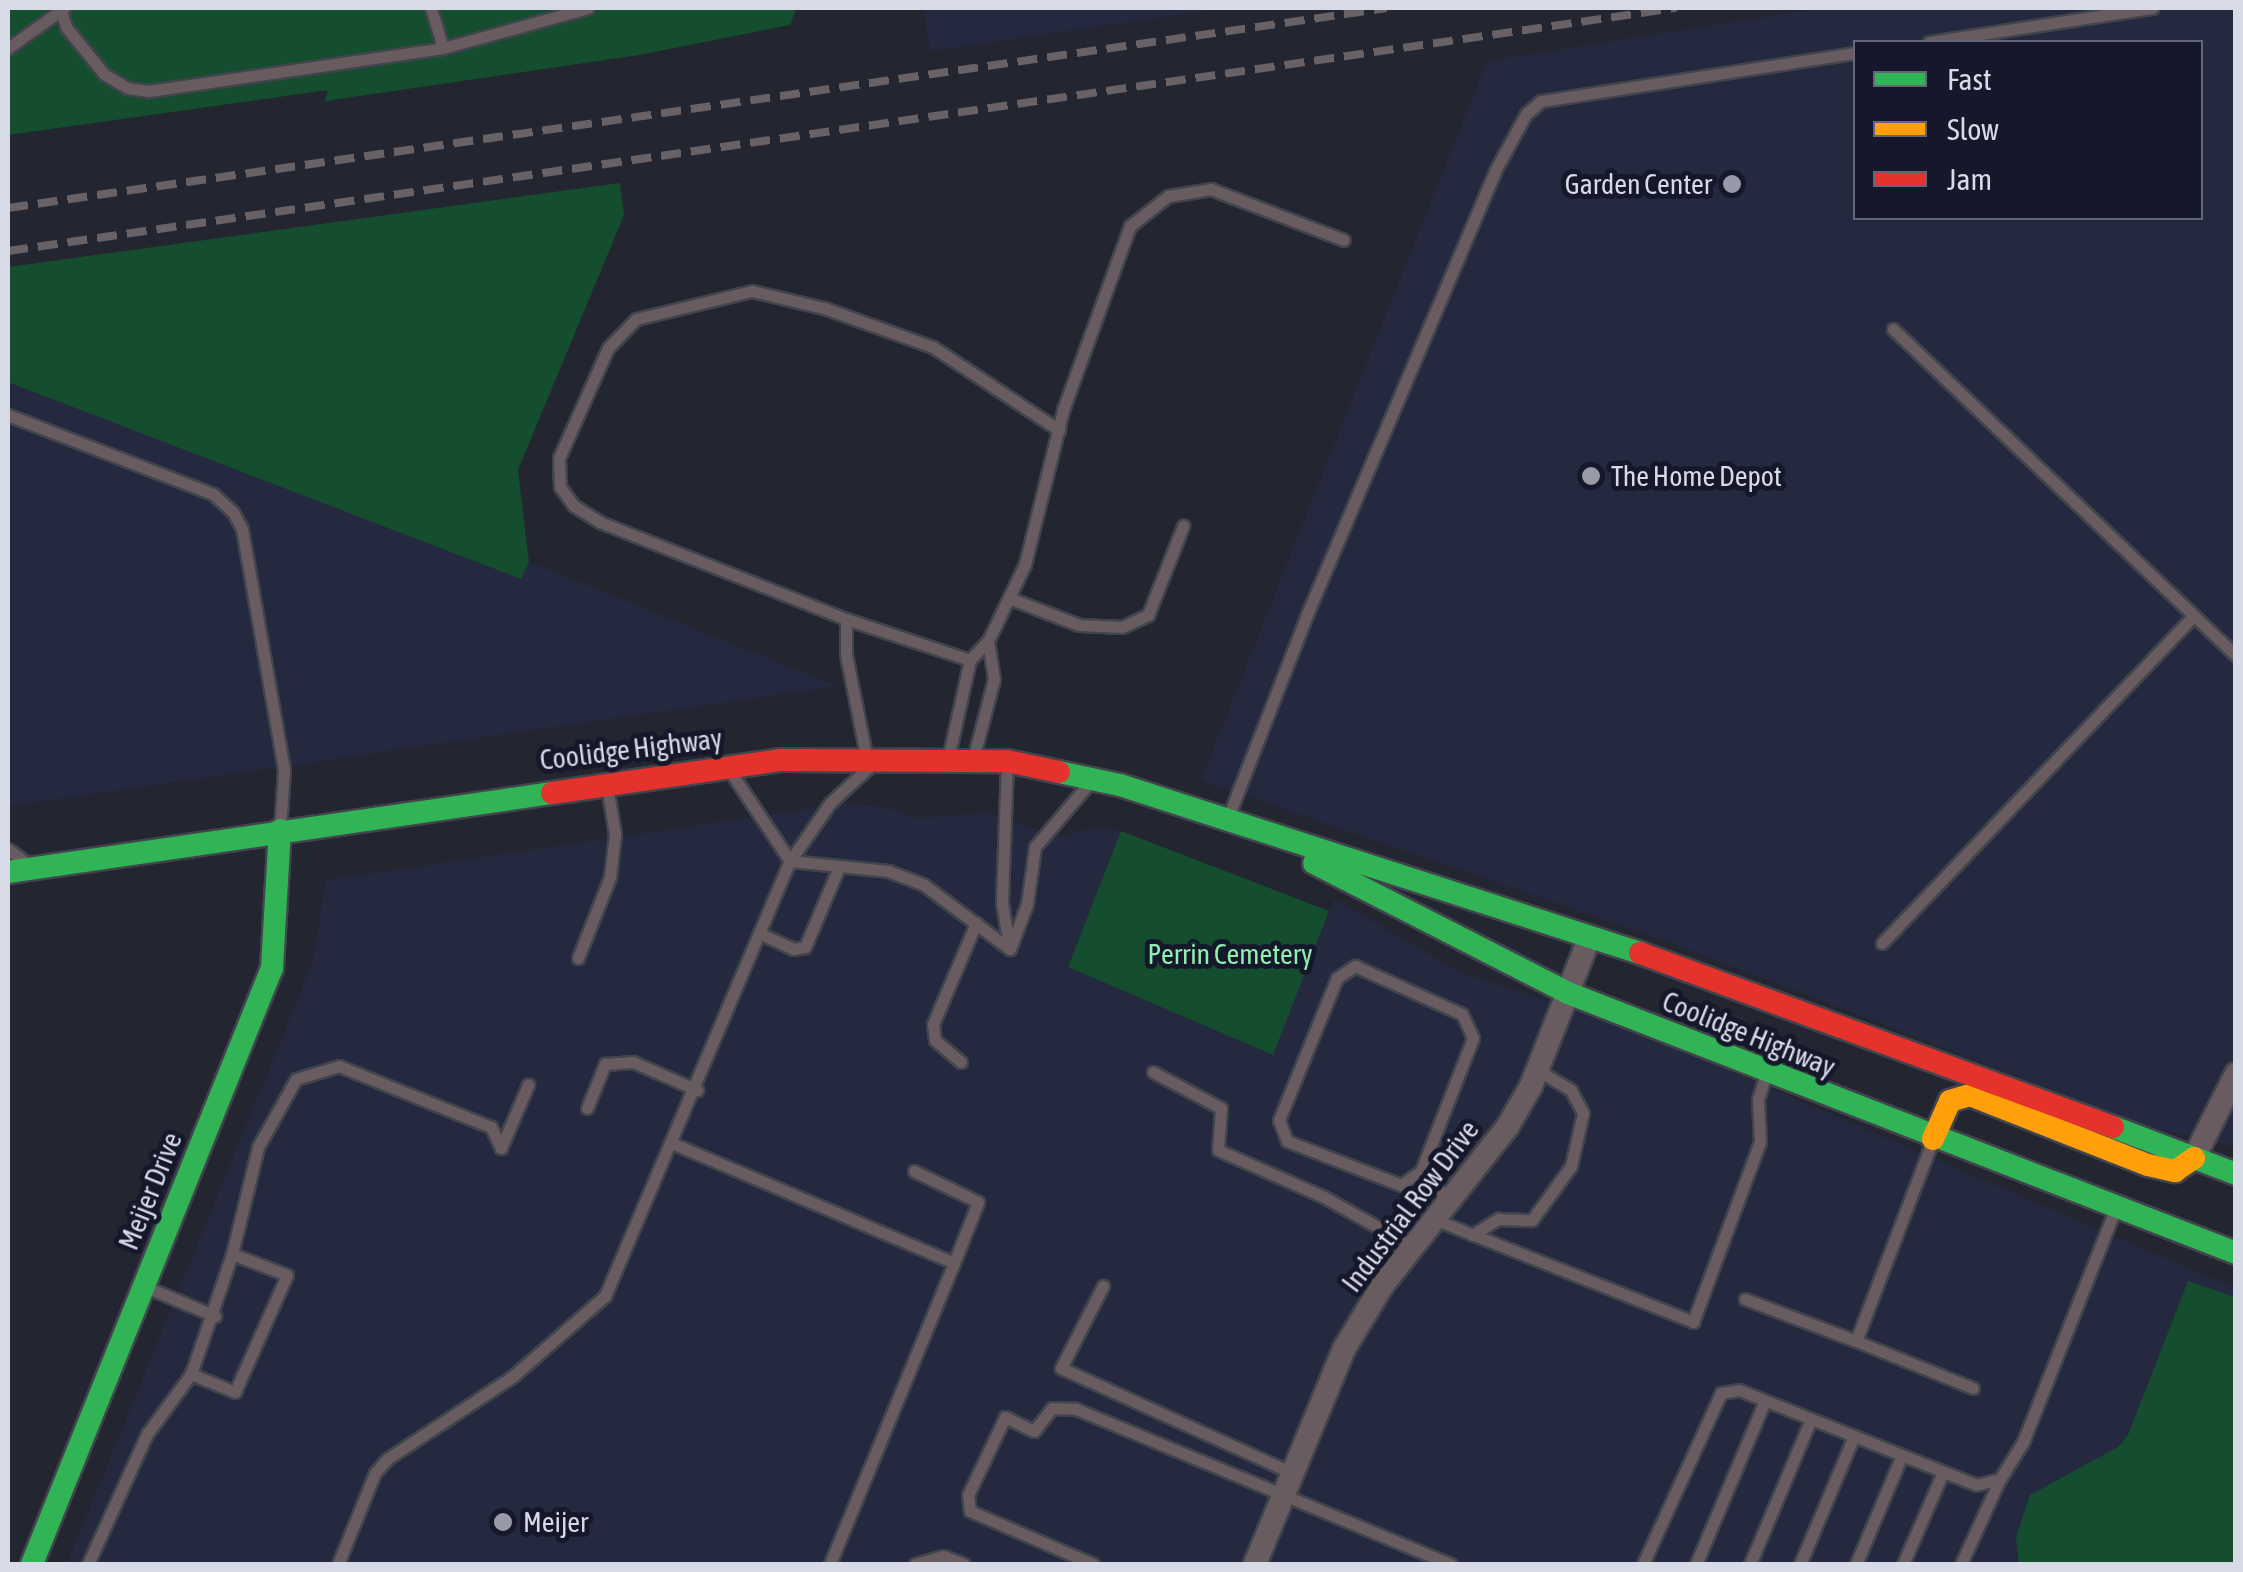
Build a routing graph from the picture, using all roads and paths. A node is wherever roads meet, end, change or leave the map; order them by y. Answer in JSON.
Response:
{"nodes":[{"id":1,"x":61,"y":8,"type":"edge"},
{"id":2,"x":431,"y":8,"type":"edge"},
{"id":3,"x":588,"y":8,"type":"edge"},
{"id":4,"x":2152,"y":8,"type":"edge"},
{"id":5,"x":1942,"y":40,"type":"edge"},
{"id":6,"x":8,"y":48,"type":"edge"},
{"id":7,"x":443,"y":48,"type":"junction"},
{"id":8,"x":1853,"y":53,"type":"edge"},
{"id":9,"x":1344,"y":240,"type":"dead end"},
{"id":10,"x":1893,"y":329,"type":"dead end"},
{"id":11,"x":8,"y":415,"type":"edge"},
{"id":12,"x":1059,"y":430,"type":"junction"},
{"id":13,"x":1183,"y":526,"type":"dead end"},
{"id":14,"x":1008,"y":598,"type":"junction"},
{"id":15,"x":2193,"y":616,"type":"junction"},
{"id":16,"x":846,"y":619,"type":"junction"},
{"id":17,"x":988,"y":641,"type":"junction"},
{"id":18,"x":2236,"y":656,"type":"edge"},
{"id":19,"x":970,"y":660,"type":"junction"},
{"id":20,"x":872,"y":759,"type":"junction"},
{"id":21,"x":948,"y":759,"type":"junction"},
{"id":22,"x":973,"y":759,"type":"junction"},
{"id":23,"x":1006,"y":760,"type":"junction"},
{"id":24,"x":728,"y":768,"type":"junction"},
{"id":25,"x":1094,"y":778,"type":"junction"},
{"id":26,"x":606,"y":782,"type":"junction"},
{"id":27,"x":1226,"y":824,"type":"junction"},
{"id":28,"x":280,"y":830,"type":"junction"},
{"id":29,"x":1257,"y":834,"type":"junction"},
{"id":30,"x":8,"y":849,"type":"edge"},
{"id":31,"x":790,"y":862,"type":"junction"},
{"id":32,"x":839,"y":867,"type":"junction"},
{"id":33,"x":32,"y":868,"type":"junction"},
{"id":34,"x":8,"y":872,"type":"edge"},
{"id":35,"x":976,"y":923,"type":"junction"},
{"id":36,"x":759,"y":933,"type":"junction"},
{"id":37,"x":1589,"y":938,"type":"junction"},
{"id":38,"x":1882,"y":943,"type":"dead end"},
{"id":39,"x":1010,"y":949,"type":"junction"},
{"id":40,"x":578,"y":958,"type":"dead end"},
{"id":41,"x":1568,"y":993,"type":"junction"},
{"id":42,"x":962,"y":1062,"type":"dead end"},
{"id":43,"x":1538,"y":1070,"type":"junction"},
{"id":44,"x":1153,"y":1072,"type":"dead end"},
{"id":45,"x":2236,"y":1074,"type":"edge"},
{"id":46,"x":1766,"y":1075,"type":"junction"},
{"id":47,"x":528,"y":1085,"type":"dead end"},
{"id":48,"x":696,"y":1090,"type":"junction"},
{"id":49,"x":586,"y":1108,"type":"dead end"},
{"id":50,"x":1934,"y":1138,"type":"junction"},
{"id":51,"x":674,"y":1144,"type":"junction"},
{"id":52,"x":2194,"y":1158,"type":"junction"},
{"id":53,"x":1422,"y":1170,"type":"junction"},
{"id":54,"x":914,"y":1171,"type":"dead end"},
{"id":55,"x":2236,"y":1174,"type":"edge"},
{"id":56,"x":2116,"y":1207,"type":"junction"},
{"id":57,"x":1444,"y":1211,"type":"junction"},
{"id":58,"x":1472,"y":1235,"type":"junction"},
{"id":59,"x":1413,"y":1247,"type":"junction"},
{"id":60,"x":2236,"y":1253,"type":"edge"},
{"id":61,"x":232,"y":1254,"type":"junction"},
{"id":62,"x":954,"y":1263,"type":"junction"},
{"id":63,"x":144,"y":1286,"type":"junction"},
{"id":64,"x":1103,"y":1286,"type":"dead end"},
{"id":65,"x":1745,"y":1299,"type":"dead end"},
{"id":66,"x":216,"y":1316,"type":"junction"},
{"id":67,"x":1856,"y":1341,"type":"junction"},
{"id":68,"x":191,"y":1374,"type":"junction"},
{"id":69,"x":1973,"y":1388,"type":"dead end"},
{"id":70,"x":1765,"y":1401,"type":"junction"},
{"id":71,"x":1812,"y":1419,"type":"junction"},
{"id":72,"x":1854,"y":1436,"type":"junction"},
{"id":73,"x":1902,"y":1456,"type":"junction"},
{"id":74,"x":1942,"y":1472,"type":"junction"},
{"id":75,"x":1292,"y":1473,"type":"junction"},
{"id":76,"x":2000,"y":1479,"type":"junction"},
{"id":77,"x":1282,"y":1497,"type":"junction"},
{"id":78,"x":32,"y":1564,"type":"edge"},
{"id":79,"x":88,"y":1564,"type":"edge"},
{"id":80,"x":338,"y":1564,"type":"edge"},
{"id":81,"x":830,"y":1564,"type":"edge"},
{"id":82,"x":915,"y":1564,"type":"edge"},
{"id":83,"x":964,"y":1564,"type":"edge"},
{"id":84,"x":1094,"y":1564,"type":"edge"},
{"id":85,"x":1255,"y":1564,"type":"edge"},
{"id":86,"x":1451,"y":1564,"type":"edge"},
{"id":87,"x":1643,"y":1564,"type":"edge"},
{"id":88,"x":1696,"y":1564,"type":"edge"},
{"id":89,"x":1750,"y":1564,"type":"edge"},
{"id":90,"x":1800,"y":1564,"type":"edge"},
{"id":91,"x":1856,"y":1564,"type":"edge"},
{"id":92,"x":1904,"y":1564,"type":"edge"},
{"id":93,"x":1962,"y":1564,"type":"edge"}],
"edges":[{"from":1,"to":6,"type":"lane"},
{"from":1,"to":7,"type":"lane"},
{"from":2,"to":7,"type":"lane"},
{"from":3,"to":7,"type":"lane"},
{"from":4,"to":5,"type":"lane"},
{"from":8,"to":27,"type":"lane"},
{"from":9,"to":12,"type":"lane"},
{"from":10,"to":15,"type":"lane"},
{"from":11,"to":28,"type":"lane"},
{"from":12,"to":14,"type":"lane"},
{"from":12,"to":16,"type":"lane"},
{"from":13,"to":14,"type":"lane"},
{"from":14,"to":17,"type":"lane"},
{"from":15,"to":18,"type":"lane"},
{"from":15,"to":38,"type":"lane"},
{"from":16,"to":19,"type":"lane"},
{"from":16,"to":20,"type":"lane"},
{"from":17,"to":19,"type":"lane"},
{"from":17,"to":22,"type":"lane"},
{"from":19,"to":21,"type":"lane"},
{"from":20,"to":21,"type":"main road","name":"Coolidge Highway"},
{"from":20,"to":24,"type":"main road","name":"Coolidge Highway"},
{"from":20,"to":31,"type":"lane"},
{"from":21,"to":22,"type":"main road","name":"Coolidge Highway"},
{"from":22,"to":23,"type":"main road","name":"Coolidge Highway"},
{"from":23,"to":25,"type":"main road","name":"Coolidge Highway"},
{"from":23,"to":39,"type":"lane"},
{"from":24,"to":26,"type":"main road","name":"Coolidge Highway"},
{"from":24,"to":31,"type":"lane"},
{"from":25,"to":27,"type":"main road","name":"Coolidge Highway"},
{"from":25,"to":39,"type":"lane"},
{"from":26,"to":28,"type":"main road","name":"Coolidge Highway"},
{"from":26,"to":40,"type":"lane"},
{"from":27,"to":29,"type":"main road","name":"Coolidge Highway"},
{"from":28,"to":33,"type":"main road","name":"Coolidge Highway"},
{"from":28,"to":63,"type":"main road","name":"Meijer Drive"},
{"from":29,"to":37,"type":"main road","name":"Coolidge Highway"},
{"from":29,"to":41,"type":"main road","name":"Coolidge Highway"},
{"from":30,"to":33,"type":"lane"},
{"from":31,"to":32,"type":"lane"},
{"from":31,"to":36,"type":"lane"},
{"from":32,"to":35,"type":"lane"},
{"from":32,"to":36,"type":"lane"},
{"from":33,"to":34,"type":"main road","name":"Coolidge Highway"},
{"from":35,"to":39,"type":"lane"},
{"from":35,"to":42,"type":"lane"},
{"from":36,"to":48,"type":"lane"},
{"from":37,"to":41,"type":"street","name":"Industrial Row Drive"},
{"from":37,"to":52,"type":"main road","name":"Coolidge Highway"},
{"from":41,"to":43,"type":"street","name":"Industrial Row Drive"},
{"from":41,"to":46,"type":"main road","name":"Coolidge Highway"},
{"from":43,"to":57,"type":"street","name":"Industrial Row Drive"},
{"from":43,"to":58,"type":"lane"},
{"from":44,"to":59,"type":"lane"},
{"from":45,"to":52,"type":"street"},
{"from":46,"to":50,"type":"main road","name":"Coolidge Highway"},
{"from":46,"to":58,"type":"lane"},
{"from":47,"to":61,"type":"lane"},
{"from":48,"to":49,"type":"lane"},
{"from":48,"to":51,"type":"lane"},
{"from":50,"to":52,"type":"main road"},
{"from":50,"to":56,"type":"main road","name":"Coolidge Highway"},
{"from":50,"to":67,"type":"lane"},
{"from":51,"to":62,"type":"lane"},
{"from":51,"to":80,"type":"lane"},
{"from":52,"to":55,"type":"main road","name":"Coolidge Highway"},
{"from":53,"to":53,"type":"lane"},
{"from":53,"to":57,"type":"lane"},
{"from":54,"to":62,"type":"lane"},
{"from":56,"to":60,"type":"main road","name":"Coolidge Highway"},
{"from":56,"to":76,"type":"lane"},
{"from":57,"to":58,"type":"lane"},
{"from":57,"to":59,"type":"street","name":"Industrial Row Drive"},
{"from":59,"to":75,"type":"street","name":"Industrial Row Drive"},
{"from":61,"to":66,"type":"lane"},
{"from":61,"to":68,"type":"lane"},
{"from":62,"to":81,"type":"lane"},
{"from":63,"to":66,"type":"lane"},
{"from":63,"to":78,"type":"main road","name":"Meijer Drive"},
{"from":64,"to":75,"type":"lane"},
{"from":65,"to":67,"type":"lane"},
{"from":66,"to":68,"type":"lane"},
{"from":67,"to":69,"type":"lane"},
{"from":68,"to":79,"type":"lane"},
{"from":70,"to":71,"type":"lane"},
{"from":70,"to":87,"type":"lane"},
{"from":70,"to":88,"type":"lane"},
{"from":71,"to":72,"type":"lane"},
{"from":71,"to":89,"type":"lane"},
{"from":72,"to":73,"type":"lane"},
{"from":72,"to":90,"type":"lane"},
{"from":73,"to":74,"type":"lane"},
{"from":73,"to":91,"type":"lane"},
{"from":74,"to":76,"type":"lane"},
{"from":74,"to":92,"type":"lane"},
{"from":75,"to":77,"type":"street","name":"Industrial Row Drive"},
{"from":76,"to":93,"type":"lane"},
{"from":77,"to":84,"type":"lane"},
{"from":77,"to":85,"type":"street","name":"Industrial Row Drive"},
{"from":77,"to":86,"type":"lane"},
{"from":82,"to":83,"type":"lane"}]}
